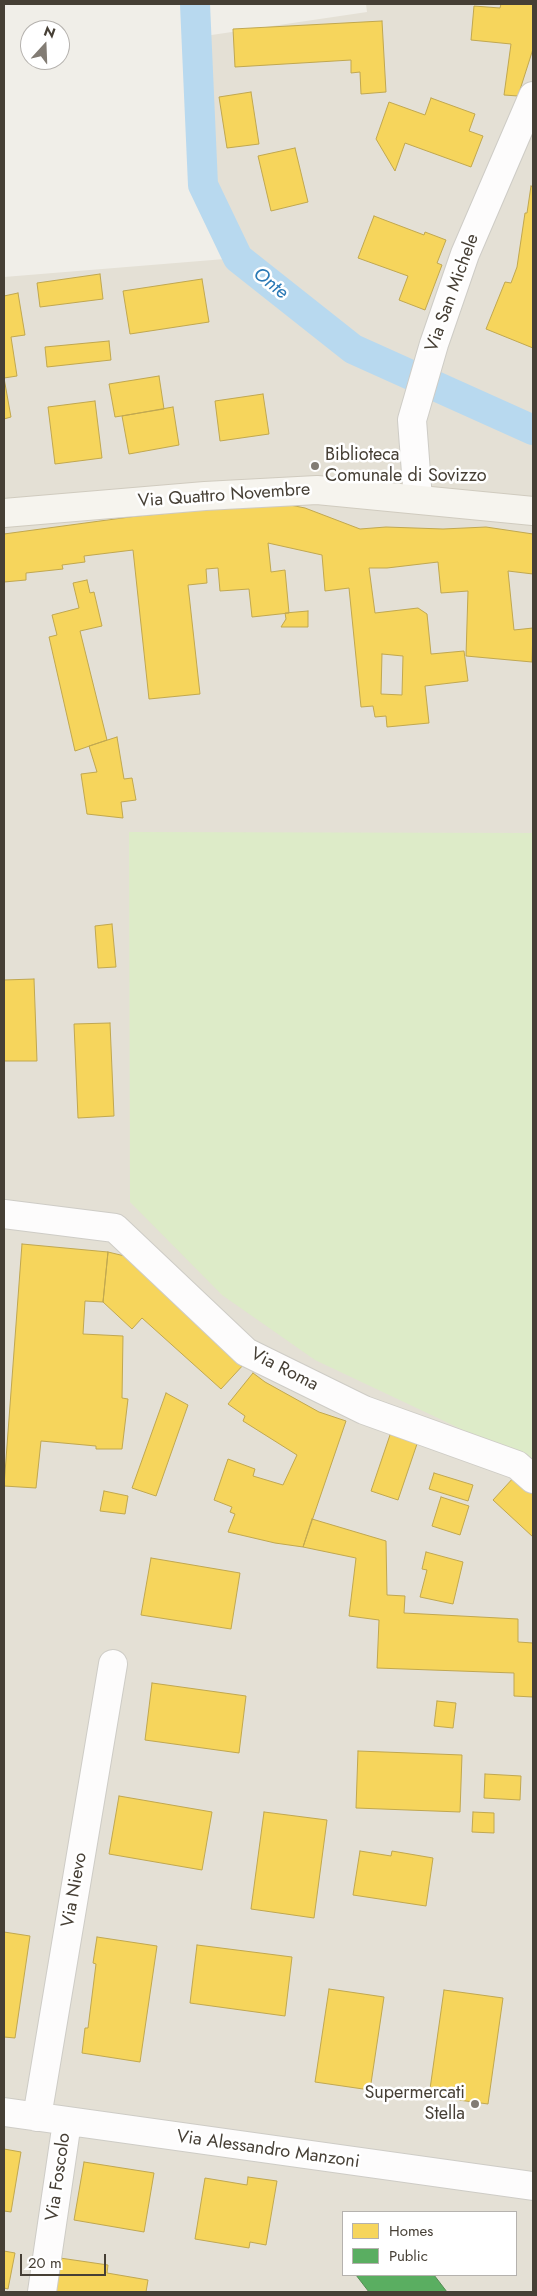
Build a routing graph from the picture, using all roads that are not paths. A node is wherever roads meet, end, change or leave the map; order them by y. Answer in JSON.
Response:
{"nodes":[{"id":1,"x":533,"y":96,"type":"edge"},
{"id":2,"x":418,"y":498,"type":"junction"},
{"id":3,"x":533,"y":512,"type":"edge"},
{"id":4,"x":4,"y":514,"type":"edge"},
{"id":5,"x":4,"y":1214,"type":"edge"},
{"id":6,"x":533,"y":1479,"type":"edge"},
{"id":7,"x":114,"y":1664,"type":"dead end"},
{"id":8,"x":4,"y":2112,"type":"edge"},
{"id":9,"x":37,"y":2117,"type":"junction"},
{"id":10,"x":67,"y":2122,"type":"junction"},
{"id":11,"x":533,"y":2186,"type":"edge"},
{"id":12,"x":42,"y":2292,"type":"edge"}],
"edges":[{"from":1,"to":2,"type":"street","name":"Via San Michele"},
{"from":2,"to":3,"type":"street","name":"Via Quattro Novembre"},
{"from":2,"to":4,"type":"street","name":"Via Quattro Novembre"},
{"from":5,"to":6,"type":"street","name":"Via Roma"},
{"from":7,"to":9,"type":"street","name":"Via Nievo"},
{"from":8,"to":9,"type":"street","name":"Via Alessandro Manzoni"},
{"from":9,"to":10,"type":"street","name":"Via Alessandro Manzoni"},
{"from":10,"to":11,"type":"street","name":"Via Alessandro Manzoni"},
{"from":10,"to":12,"type":"street","name":"Via Foscolo"}]}
